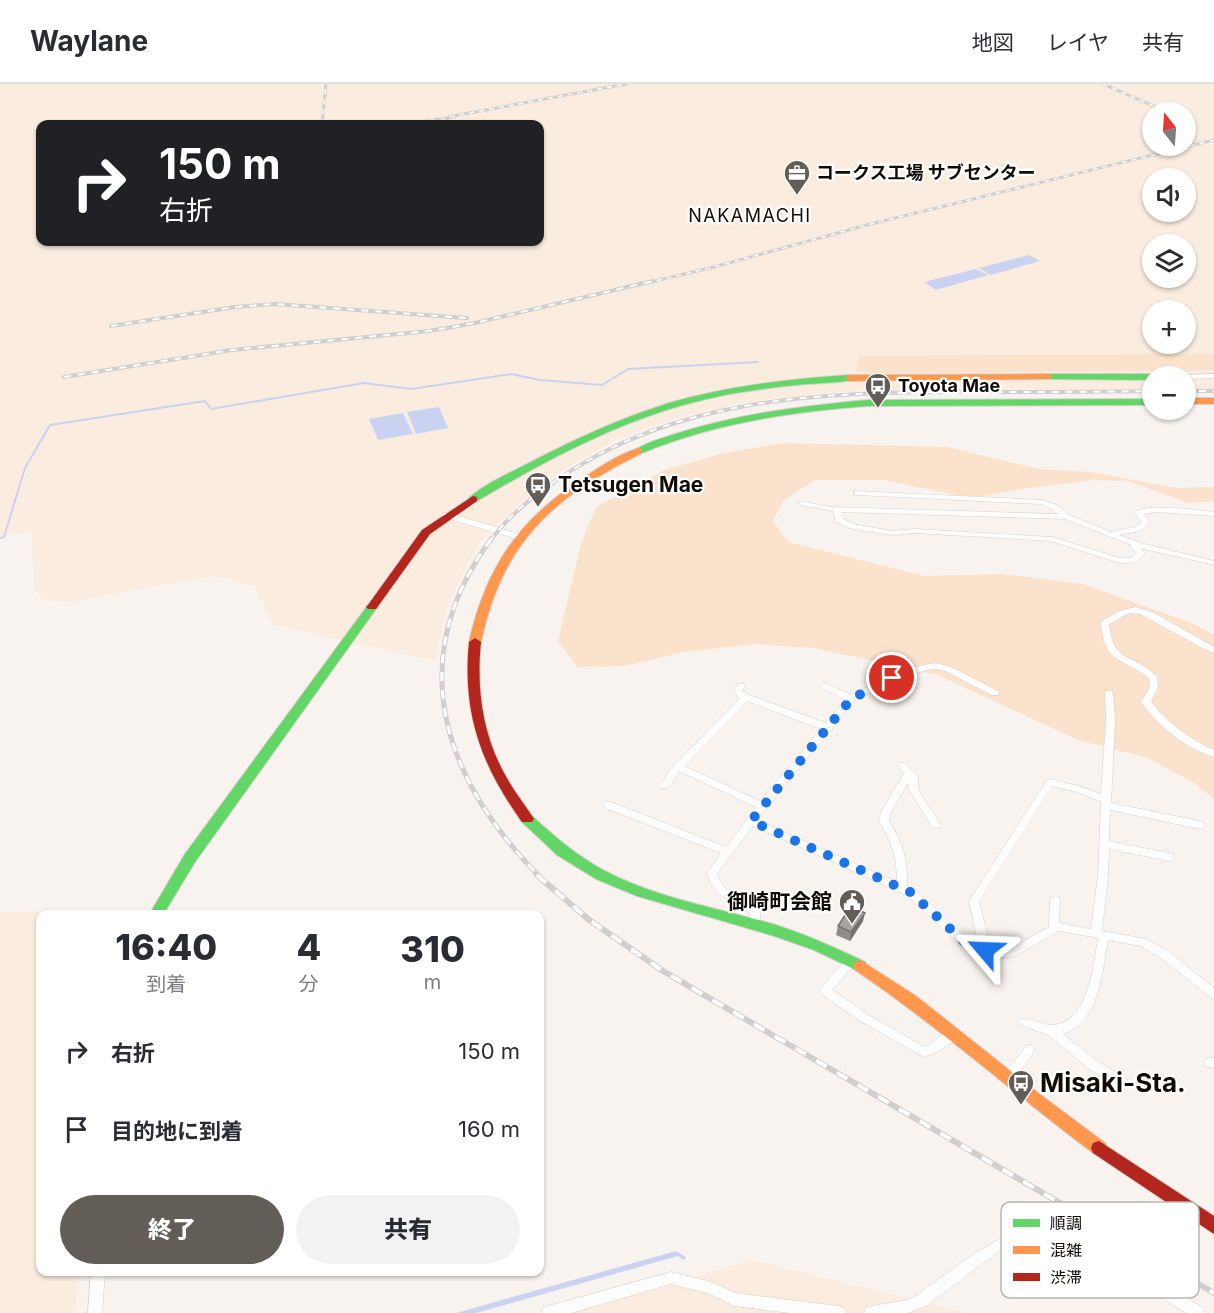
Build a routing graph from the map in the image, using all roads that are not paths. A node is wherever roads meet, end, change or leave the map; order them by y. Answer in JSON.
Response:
{"nodes":[{"id":1,"x":1196,"y":376,"type":"edge"},
{"id":2,"x":1214,"y":376,"type":"edge"},
{"id":3,"x":1142,"y":377,"type":"edge"},
{"id":4,"x":1196,"y":401,"type":"edge"},
{"id":5,"x":1214,"y":401,"type":"edge"},
{"id":6,"x":1142,"y":402,"type":"edge"},
{"id":7,"x":857,"y":493,"type":"dead end"},
{"id":8,"x":801,"y":503,"type":"dead end"},
{"id":9,"x":837,"y":509,"type":"junction"},
{"id":10,"x":1214,"y":514,"type":"edge"},
{"id":11,"x":446,"y":515,"type":"junction"},
{"id":12,"x":975,"y":516,"type":"junction"},
{"id":13,"x":1066,"y":517,"type":"junction"},
{"id":14,"x":1112,"y":534,"type":"junction"},
{"id":15,"x":975,"y":535,"type":"junction"},
{"id":16,"x":520,"y":537,"type":"junction"},
{"id":17,"x":1128,"y":541,"type":"junction"},
{"id":18,"x":1214,"y":563,"type":"edge"},
{"id":19,"x":1214,"y":650,"type":"edge"},
{"id":20,"x":741,"y":686,"type":"dead end"},
{"id":21,"x":825,"y":686,"type":"dead end"},
{"id":22,"x":995,"y":693,"type":"dead end"},
{"id":23,"x":1109,"y":693,"type":"dead end"},
{"id":24,"x":746,"y":697,"type":"junction"},
{"id":25,"x":851,"y":699,"type":"junction"},
{"id":26,"x":829,"y":728,"type":"junction"},
{"id":27,"x":1214,"y":754,"type":"edge"},
{"id":28,"x":678,"y":767,"type":"junction"},
{"id":29,"x":663,"y":786,"type":"dead end"},
{"id":30,"x":1107,"y":803,"type":"junction"},
{"id":31,"x":608,"y":805,"type":"dead end"},
{"id":32,"x":762,"y":807,"type":"junction"},
{"id":33,"x":751,"y":821,"type":"junction"},
{"id":34,"x":936,"y":825,"type":"dead end"},
{"id":35,"x":1200,"y":825,"type":"dead end"},
{"id":36,"x":1104,"y":844,"type":"junction"},
{"id":37,"x":727,"y":851,"type":"junction"},
{"id":38,"x":1168,"y":857,"type":"dead end"},
{"id":39,"x":902,"y":888,"type":"junction"},
{"id":40,"x":1055,"y":900,"type":"dead end"},
{"id":41,"x":159,"y":910,"type":"edge"},
{"id":42,"x":754,"y":924,"type":"junction"},
{"id":43,"x":1054,"y":928,"type":"junction"},
{"id":44,"x":1100,"y":934,"type":"junction"},
{"id":45,"x":985,"y":950,"type":"junction"},
{"id":46,"x":851,"y":961,"type":"junction"},
{"id":47,"x":1214,"y":994,"type":"edge"},
{"id":48,"x":1025,"y":1022,"type":"dead end"},
{"id":49,"x":1050,"y":1030,"type":"junction"},
{"id":50,"x":953,"y":1034,"type":"junction"},
{"id":51,"x":1029,"y":1050,"type":"dead end"},
{"id":52,"x":1008,"y":1079,"type":"junction"},
{"id":53,"x":1123,"y":1084,"type":"dead end"},
{"id":54,"x":1175,"y":1202,"type":"edge"},
{"id":55,"x":1199,"y":1217,"type":"edge"},
{"id":56,"x":1214,"y":1226,"type":"edge"},
{"id":57,"x":1001,"y":1244,"type":"edge"},
{"id":58,"x":98,"y":1276,"type":"edge"},
{"id":59,"x":1173,"y":1298,"type":"edge"},
{"id":60,"x":95,"y":1313,"type":"edge"},
{"id":61,"x":548,"y":1313,"type":"edge"},
{"id":62,"x":839,"y":1313,"type":"edge"},
{"id":63,"x":871,"y":1313,"type":"edge"},
{"id":64,"x":1198,"y":1313,"type":"edge"}],
"edges":[{"from":1,"to":2,"type":"street"},
{"from":3,"to":11,"type":"street"},
{"from":4,"to":5,"type":"street"},
{"from":6,"to":16,"type":"street"},
{"from":7,"to":13,"type":"street"},
{"from":8,"to":9,"type":"street"},
{"from":9,"to":12,"type":"street"},
{"from":9,"to":15,"type":"street"},
{"from":10,"to":14,"type":"street"},
{"from":11,"to":16,"type":"street"},
{"from":11,"to":41,"type":"street"},
{"from":12,"to":13,"type":"street"},
{"from":12,"to":15,"type":"street"},
{"from":13,"to":14,"type":"street"},
{"from":14,"to":17,"type":"street"},
{"from":15,"to":17,"type":"street"},
{"from":16,"to":42,"type":"street"},
{"from":17,"to":18,"type":"street"},
{"from":19,"to":27,"type":"street"},
{"from":20,"to":24,"type":"street"},
{"from":21,"to":25,"type":"street"},
{"from":22,"to":25,"type":"street"},
{"from":23,"to":30,"type":"street"},
{"from":24,"to":26,"type":"street"},
{"from":24,"to":28,"type":"street"},
{"from":25,"to":26,"type":"street"},
{"from":26,"to":32,"type":"street"},
{"from":28,"to":29,"type":"street"},
{"from":28,"to":32,"type":"street"},
{"from":30,"to":35,"type":"street"},
{"from":30,"to":36,"type":"street"},
{"from":30,"to":45,"type":"street"},
{"from":31,"to":37,"type":"street"},
{"from":32,"to":33,"type":"street"},
{"from":33,"to":37,"type":"street"},
{"from":33,"to":39,"type":"street"},
{"from":34,"to":39,"type":"street"},
{"from":36,"to":38,"type":"street"},
{"from":36,"to":44,"type":"street"},
{"from":37,"to":42,"type":"street"},
{"from":39,"to":45,"type":"street"},
{"from":40,"to":43,"type":"street"},
{"from":42,"to":46,"type":"street"},
{"from":43,"to":44,"type":"street"},
{"from":43,"to":45,"type":"street"},
{"from":44,"to":47,"type":"street"},
{"from":44,"to":49,"type":"street"},
{"from":46,"to":50,"type":"street"},
{"from":46,"to":50,"type":"street"},
{"from":48,"to":49,"type":"street"},
{"from":49,"to":53,"type":"street"},
{"from":50,"to":52,"type":"street"},
{"from":51,"to":52,"type":"street"},
{"from":52,"to":54,"type":"street"},
{"from":55,"to":56,"type":"street"},
{"from":57,"to":63,"type":"street"},
{"from":58,"to":60,"type":"street"},
{"from":59,"to":64,"type":"street"},
{"from":61,"to":62,"type":"street"}]}
